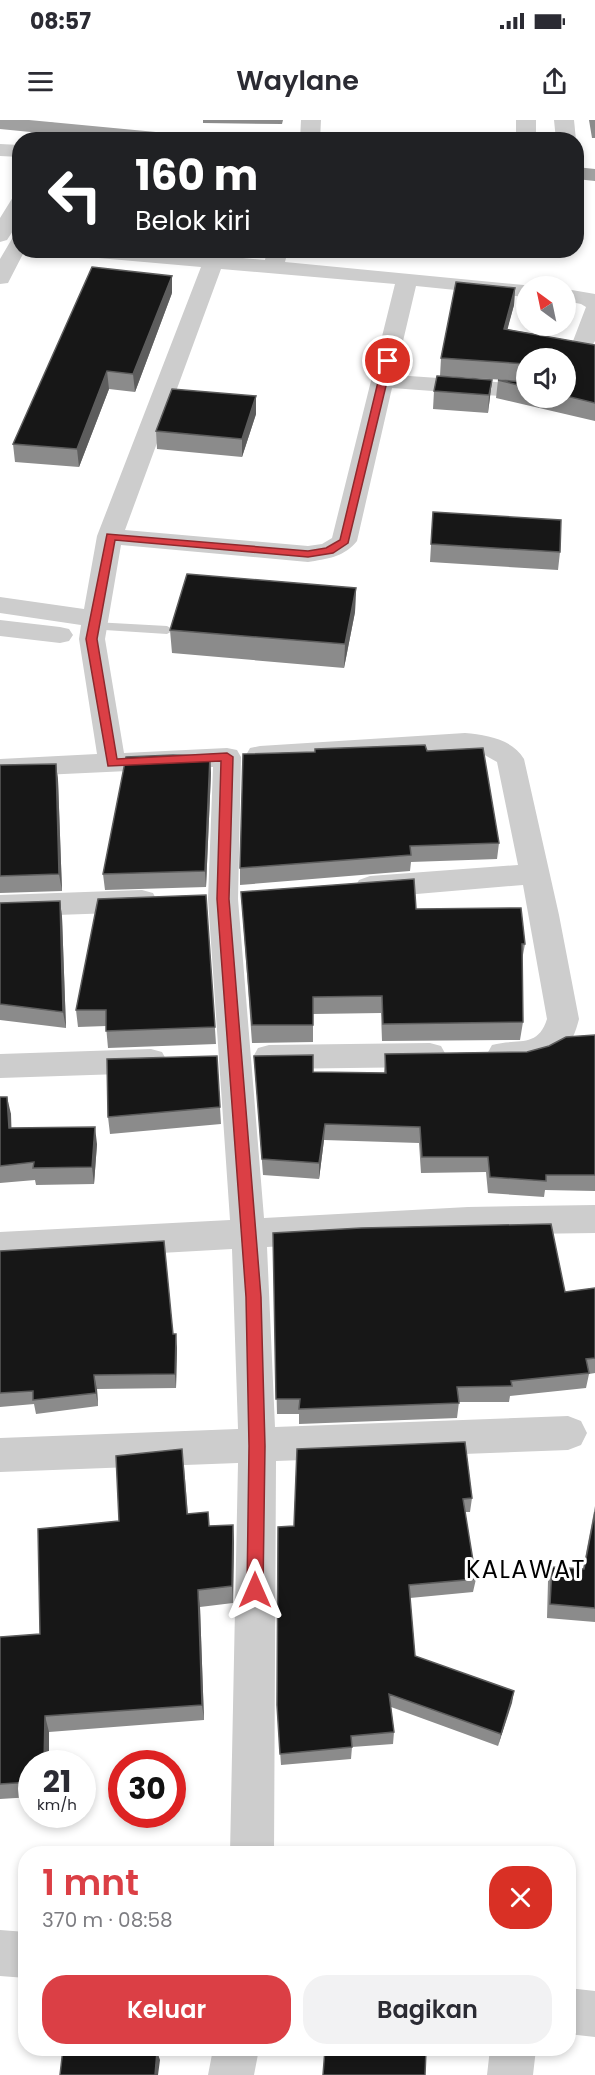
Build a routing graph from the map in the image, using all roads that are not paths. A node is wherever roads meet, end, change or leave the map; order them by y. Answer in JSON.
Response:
{"nodes":[{"id":1,"x":0,"y":123,"type":"edge"},
{"id":2,"x":40,"y":132,"type":"edge"},
{"id":3,"x":11,"y":242,"type":"edge"},
{"id":4,"x":160,"y":258,"type":"edge"},
{"id":5,"x":275,"y":259,"type":"edge"},
{"id":6,"x":213,"y":263,"type":"junction"},
{"id":7,"x":0,"y":278,"type":"edge"},
{"id":8,"x":407,"y":279,"type":"junction"},
{"id":9,"x":516,"y":290,"type":"edge"},
{"id":10,"x":576,"y":296,"type":"edge"},
{"id":11,"x":595,"y":304,"type":"edge"},
{"id":12,"x":595,"y":310,"type":"edge"},
{"id":13,"x":584,"y":341,"type":"edge"},
{"id":14,"x":383,"y":381,"type":"junction"},
{"id":15,"x":516,"y":391,"type":"edge"},
{"id":16,"x":110,"y":536,"type":"junction"},
{"id":17,"x":0,"y":604,"type":"edge"},
{"id":18,"x":0,"y":628,"type":"edge"},
{"id":19,"x":93,"y":628,"type":"junction"},
{"id":20,"x":167,"y":630,"type":"dead end"},
{"id":21,"x":227,"y":757,"type":"junction"},
{"id":22,"x":112,"y":763,"type":"junction"},
{"id":23,"x":0,"y":768,"type":"edge"},
{"id":24,"x":534,"y":874,"type":"junction"},
{"id":25,"x":338,"y":890,"type":"edge"},
{"id":26,"x":164,"y":901,"type":"edge"},
{"id":27,"x":0,"y":906,"type":"edge"},
{"id":28,"x":236,"y":1058,"type":"junction"},
{"id":29,"x":0,"y":1066,"type":"edge"},
{"id":30,"x":595,"y":1220,"type":"edge"},
{"id":31,"x":247,"y":1232,"type":"junction"},
{"id":32,"x":0,"y":1247,"type":"edge"},
{"id":33,"x":568,"y":1433,"type":"dead end"},
{"id":34,"x":257,"y":1446,"type":"junction"},
{"id":35,"x":0,"y":1455,"type":"edge"},
{"id":36,"x":252,"y":1846,"type":"edge"},
{"id":37,"x":0,"y":1953,"type":"edge"},
{"id":38,"x":18,"y":1954,"type":"edge"},
{"id":39,"x":576,"y":2012,"type":"edge"},
{"id":40,"x":595,"y":2014,"type":"edge"},
{"id":41,"x":235,"y":2056,"type":"edge"},
{"id":42,"x":512,"y":2056,"type":"edge"},
{"id":43,"x":231,"y":2075,"type":"edge"},
{"id":44,"x":510,"y":2075,"type":"edge"}],
"edges":[{"from":1,"to":2,"type":"highway"},
{"from":3,"to":7,"type":"street"},
{"from":4,"to":6,"type":"street"},
{"from":5,"to":6,"type":"street"},
{"from":5,"to":8,"type":"street"},
{"from":6,"to":16,"type":"street"},
{"from":8,"to":9,"type":"street"},
{"from":8,"to":14,"type":"street"},
{"from":10,"to":11,"type":"street"},
{"from":12,"to":13,"type":"street"},
{"from":14,"to":15,"type":"street"},
{"from":14,"to":16,"type":"street"},
{"from":16,"to":19,"type":"street"},
{"from":17,"to":19,"type":"street"},
{"from":18,"to":19,"type":"street"},
{"from":19,"to":20,"type":"lane"},
{"from":19,"to":22,"type":"street"},
{"from":21,"to":22,"type":"street"},
{"from":21,"to":24,"type":"street"},
{"from":21,"to":28,"type":"street"},
{"from":22,"to":23,"type":"street"},
{"from":24,"to":25,"type":"street"},
{"from":24,"to":28,"type":"street"},
{"from":26,"to":27,"type":"street"},
{"from":28,"to":29,"type":"street"},
{"from":28,"to":31,"type":"street"},
{"from":30,"to":31,"type":"street"},
{"from":31,"to":32,"type":"street"},
{"from":31,"to":34,"type":"street"},
{"from":33,"to":34,"type":"street"},
{"from":34,"to":35,"type":"street"},
{"from":34,"to":36,"type":"street"},
{"from":37,"to":38,"type":"street"},
{"from":39,"to":40,"type":"street"},
{"from":41,"to":43,"type":"street"},
{"from":42,"to":44,"type":"street"}]}
